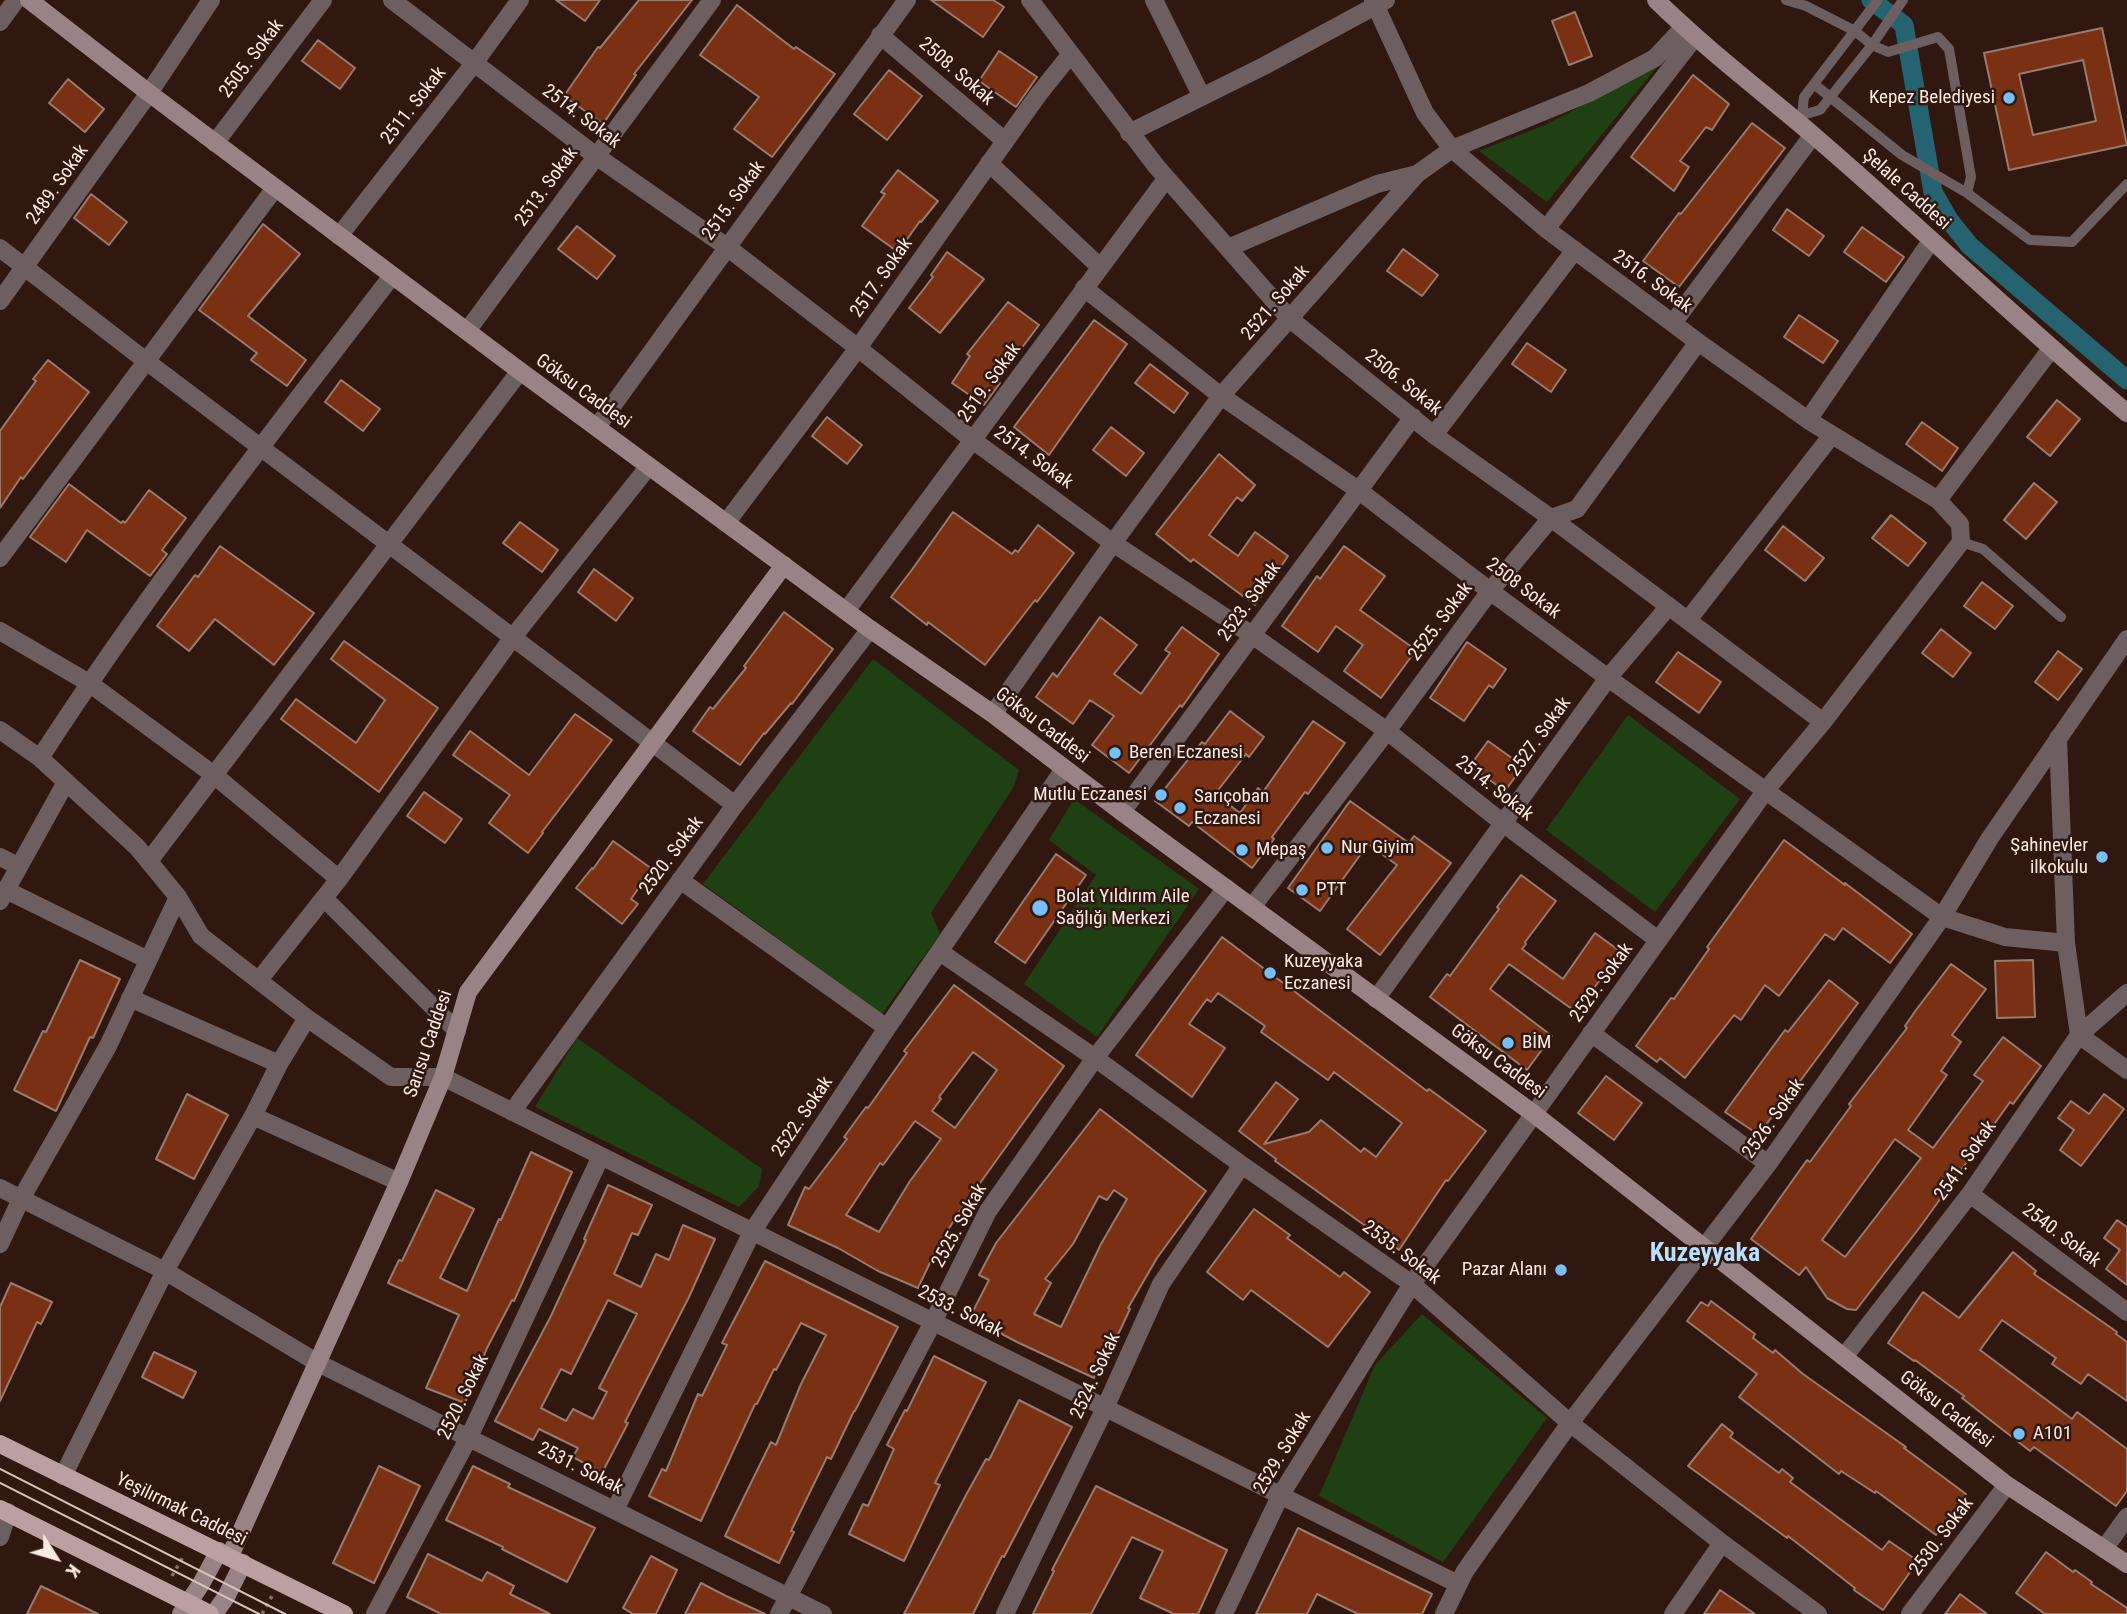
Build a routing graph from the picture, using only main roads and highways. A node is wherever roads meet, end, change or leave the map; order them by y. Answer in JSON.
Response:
{"nodes":[{"id":1,"x":0,"y":1444,"type":"edge"},
{"id":2,"x":4,"y":1511,"type":"edge"},
{"id":3,"x":184,"y":1609,"type":"edge"},
{"id":4,"x":212,"y":1614,"type":"edge"},
{"id":5,"x":344,"y":1614,"type":"edge"}],
"edges":[{"from":1,"to":5,"type":"main road","name":"Yeşilırmak Caddesi"},
{"from":2,"to":3,"type":"main road"},
{"from":3,"to":4,"type":"main road"}]}
